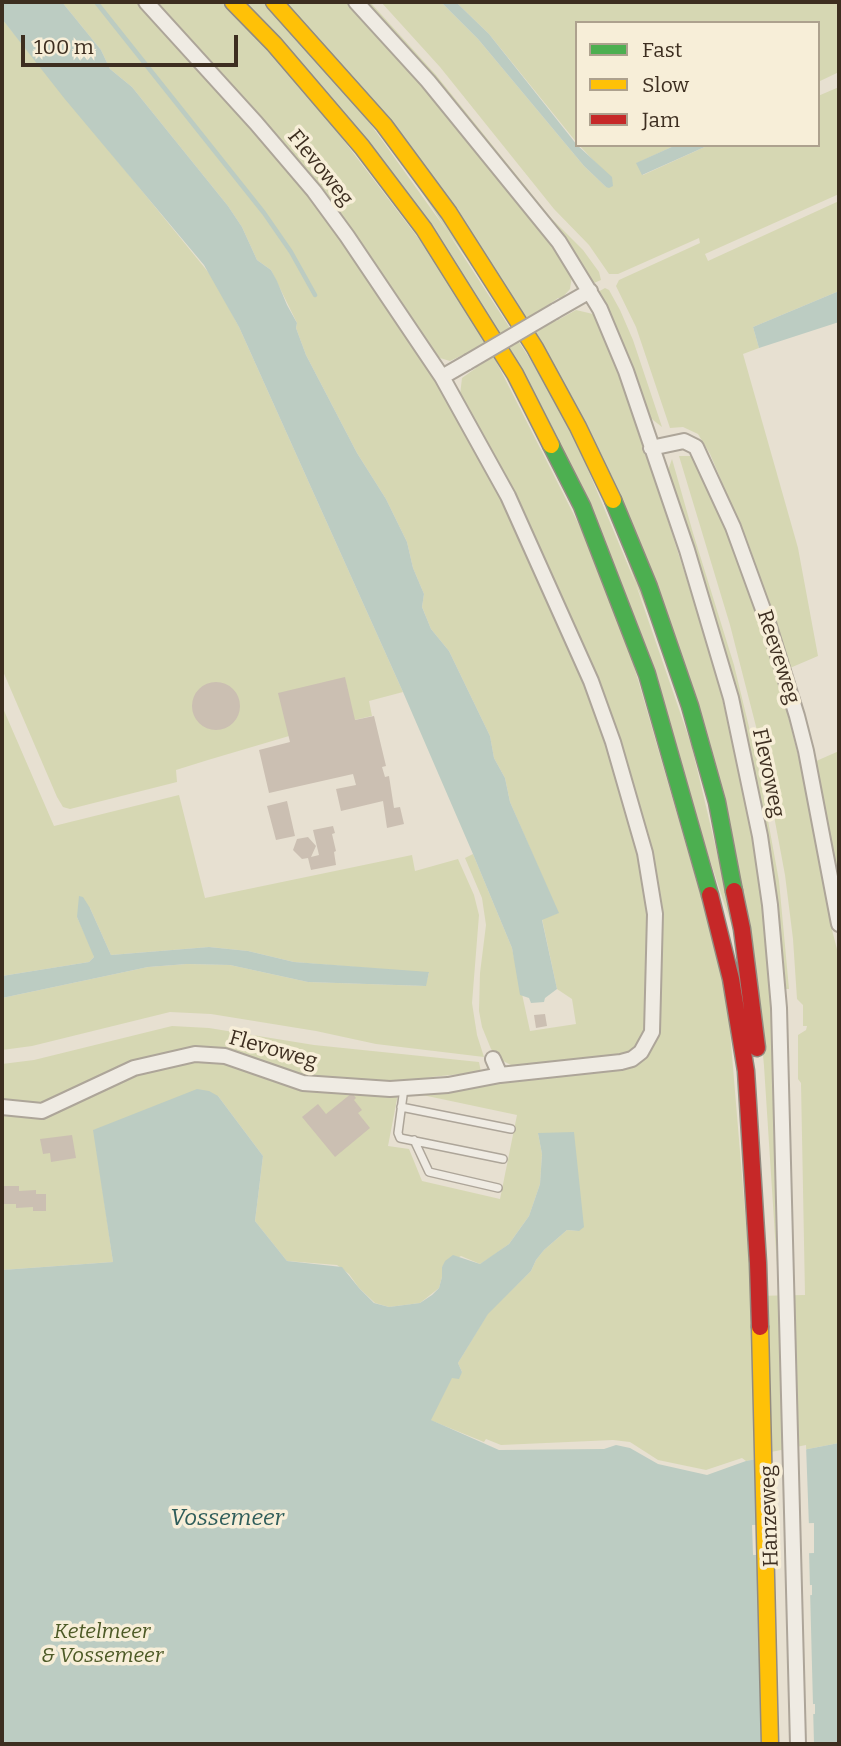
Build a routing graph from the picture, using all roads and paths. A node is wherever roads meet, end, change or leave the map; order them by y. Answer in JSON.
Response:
{"nodes":[{"id":1,"x":146,"y":2,"type":"edge"},
{"id":2,"x":233,"y":2,"type":"edge"},
{"id":3,"x":274,"y":2,"type":"edge"},
{"id":4,"x":356,"y":2,"type":"edge"},
{"id":5,"x":590,"y":291,"type":"junction"},
{"id":6,"x":442,"y":377,"type":"junction"},
{"id":7,"x":651,"y":448,"type":"junction"},
{"id":8,"x":839,"y":924,"type":"edge"},
{"id":9,"x":493,"y":1059,"type":"dead end"},
{"id":10,"x":500,"y":1075,"type":"junction"},
{"id":11,"x":404,"y":1088,"type":"junction"},
{"id":12,"x":2,"y":1107,"type":"edge"},
{"id":13,"x":401,"y":1107,"type":"junction"},
{"id":14,"x":511,"y":1129,"type":"dead end"},
{"id":15,"x":414,"y":1140,"type":"junction"},
{"id":16,"x":503,"y":1159,"type":"dead end"},
{"id":17,"x":498,"y":1188,"type":"dead end"},
{"id":18,"x":771,"y":1288,"type":"junction"},
{"id":19,"x":770,"y":1744,"type":"edge"},
{"id":20,"x":783,"y":1744,"type":"edge"},
{"id":21,"x":798,"y":1744,"type":"edge"}],
"edges":[{"from":1,"to":6,"type":"street","name":"Flevoweg"},
{"from":2,"to":18,"type":"highway"},
{"from":3,"to":18,"type":"highway"},
{"from":4,"to":5,"type":"street","name":"Flevoweg"},
{"from":5,"to":6,"type":"street","bridge":true},
{"from":5,"to":7,"type":"street","name":"Flevoweg"},
{"from":6,"to":10,"type":"street","name":"Flevoweg"},
{"from":7,"to":8,"type":"street","name":"Reeveweg"},
{"from":7,"to":18,"type":"street","name":"Flevoweg"},
{"from":9,"to":10,"type":"street"},
{"from":10,"to":11,"type":"street","name":"Flevoweg"},
{"from":11,"to":12,"type":"street","name":"Flevoweg"},
{"from":11,"to":13,"type":"lane"},
{"from":13,"to":14,"type":"lane"},
{"from":13,"to":15,"type":"lane"},
{"from":15,"to":16,"type":"lane"},
{"from":15,"to":17,"type":"lane"},
{"from":18,"to":19,"type":"highway","name":"Hanzeweg"},
{"from":18,"to":20,"type":"highway","name":"Hanzeweg"},
{"from":18,"to":21,"type":"street","name":"Hanzeweg"}]}
